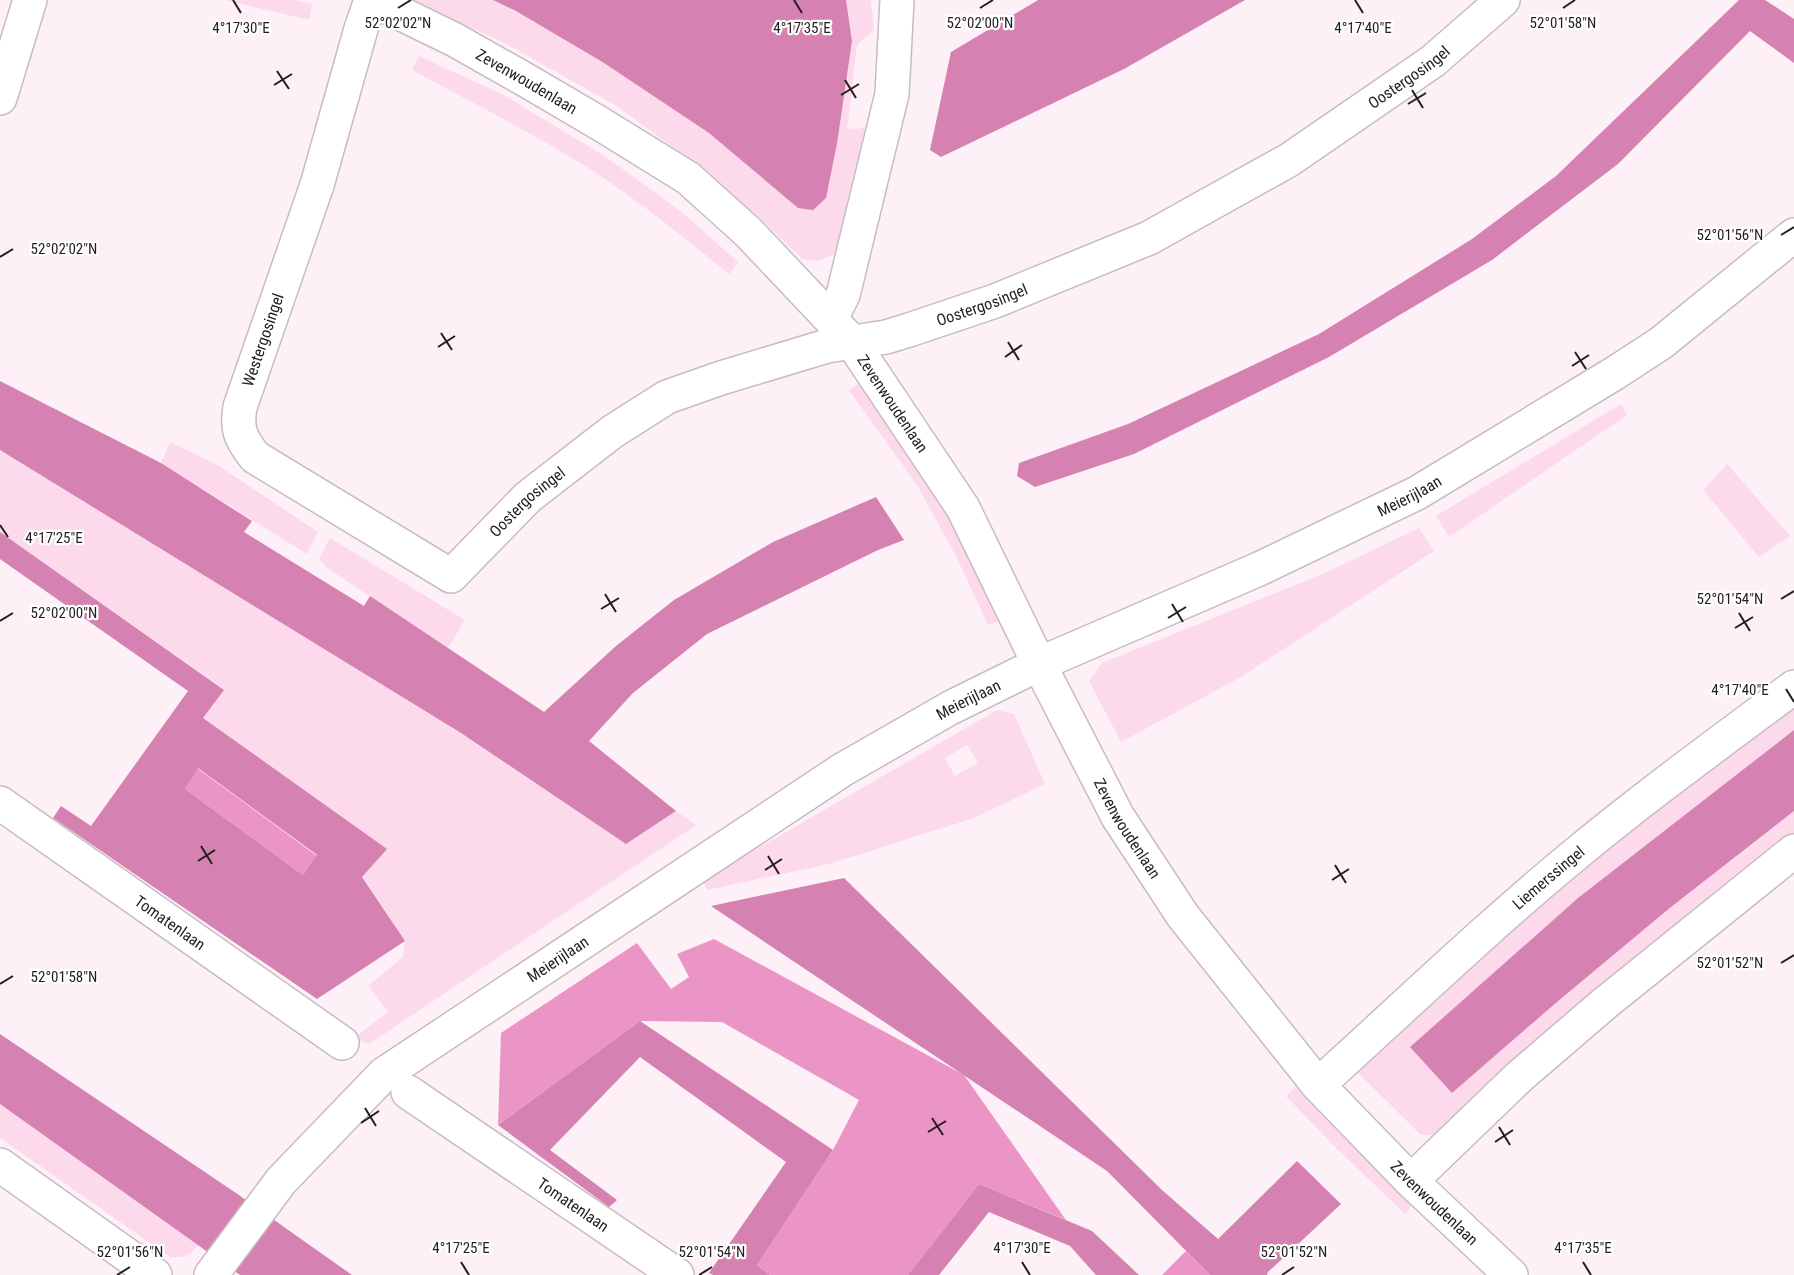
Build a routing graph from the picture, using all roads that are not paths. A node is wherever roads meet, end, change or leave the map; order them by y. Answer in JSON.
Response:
{"nodes":[{"id":1,"x":30,"y":0,"type":"edge"},
{"id":2,"x":372,"y":0,"type":"edge"},
{"id":3,"x":897,"y":0,"type":"edge"},
{"id":4,"x":1503,"y":0,"type":"edge"},
{"id":5,"x":0,"y":99,"type":"edge"},
{"id":6,"x":1794,"y":235,"type":"edge"},
{"id":7,"x":842,"y":330,"type":"junction"},
{"id":8,"x":451,"y":576,"type":"joint"},
{"id":9,"x":1039,"y":664,"type":"junction"},
{"id":10,"x":1794,"y":687,"type":"edge"},
{"id":11,"x":0,"y":803,"type":"edge"},
{"id":12,"x":1794,"y":851,"type":"edge"},
{"id":13,"x":342,"y":1043,"type":"dead end"},
{"id":14,"x":1318,"y":1085,"type":"junction"},
{"id":15,"x":408,"y":1092,"type":"dead end"},
{"id":16,"x":0,"y":1165,"type":"edge"},
{"id":17,"x":1411,"y":1181,"type":"junction"},
{"id":18,"x":214,"y":1272,"type":"edge"},
{"id":19,"x":155,"y":1275,"type":"edge"},
{"id":20,"x":677,"y":1275,"type":"edge"},
{"id":21,"x":1511,"y":1275,"type":"edge"}],
"edges":[{"from":1,"to":5,"type":"street"},
{"from":2,"to":7,"type":"street","name":"Zevenwoudenlaan"},
{"from":2,"to":8,"type":"street","name":"Westergosingel"},
{"from":3,"to":7,"type":"street"},
{"from":4,"to":7,"type":"street","name":"Oostergosingel"},
{"from":6,"to":9,"type":"street","name":"Meierijlaan"},
{"from":7,"to":8,"type":"street","name":"Oostergosingel"},
{"from":7,"to":9,"type":"street","name":"Zevenwoudenlaan"},
{"from":9,"to":14,"type":"street","name":"Zevenwoudenlaan"},
{"from":9,"to":18,"type":"street","name":"Meierijlaan"},
{"from":10,"to":14,"type":"street","name":"Liemerssingel"},
{"from":11,"to":13,"type":"street","name":"Tomatenlaan"},
{"from":12,"to":17,"type":"street"},
{"from":14,"to":17,"type":"street","name":"Zevenwoudenlaan"},
{"from":15,"to":20,"type":"street","name":"Tomatenlaan"},
{"from":16,"to":19,"type":"street"},
{"from":17,"to":21,"type":"street","name":"Zevenwoudenlaan"}]}
